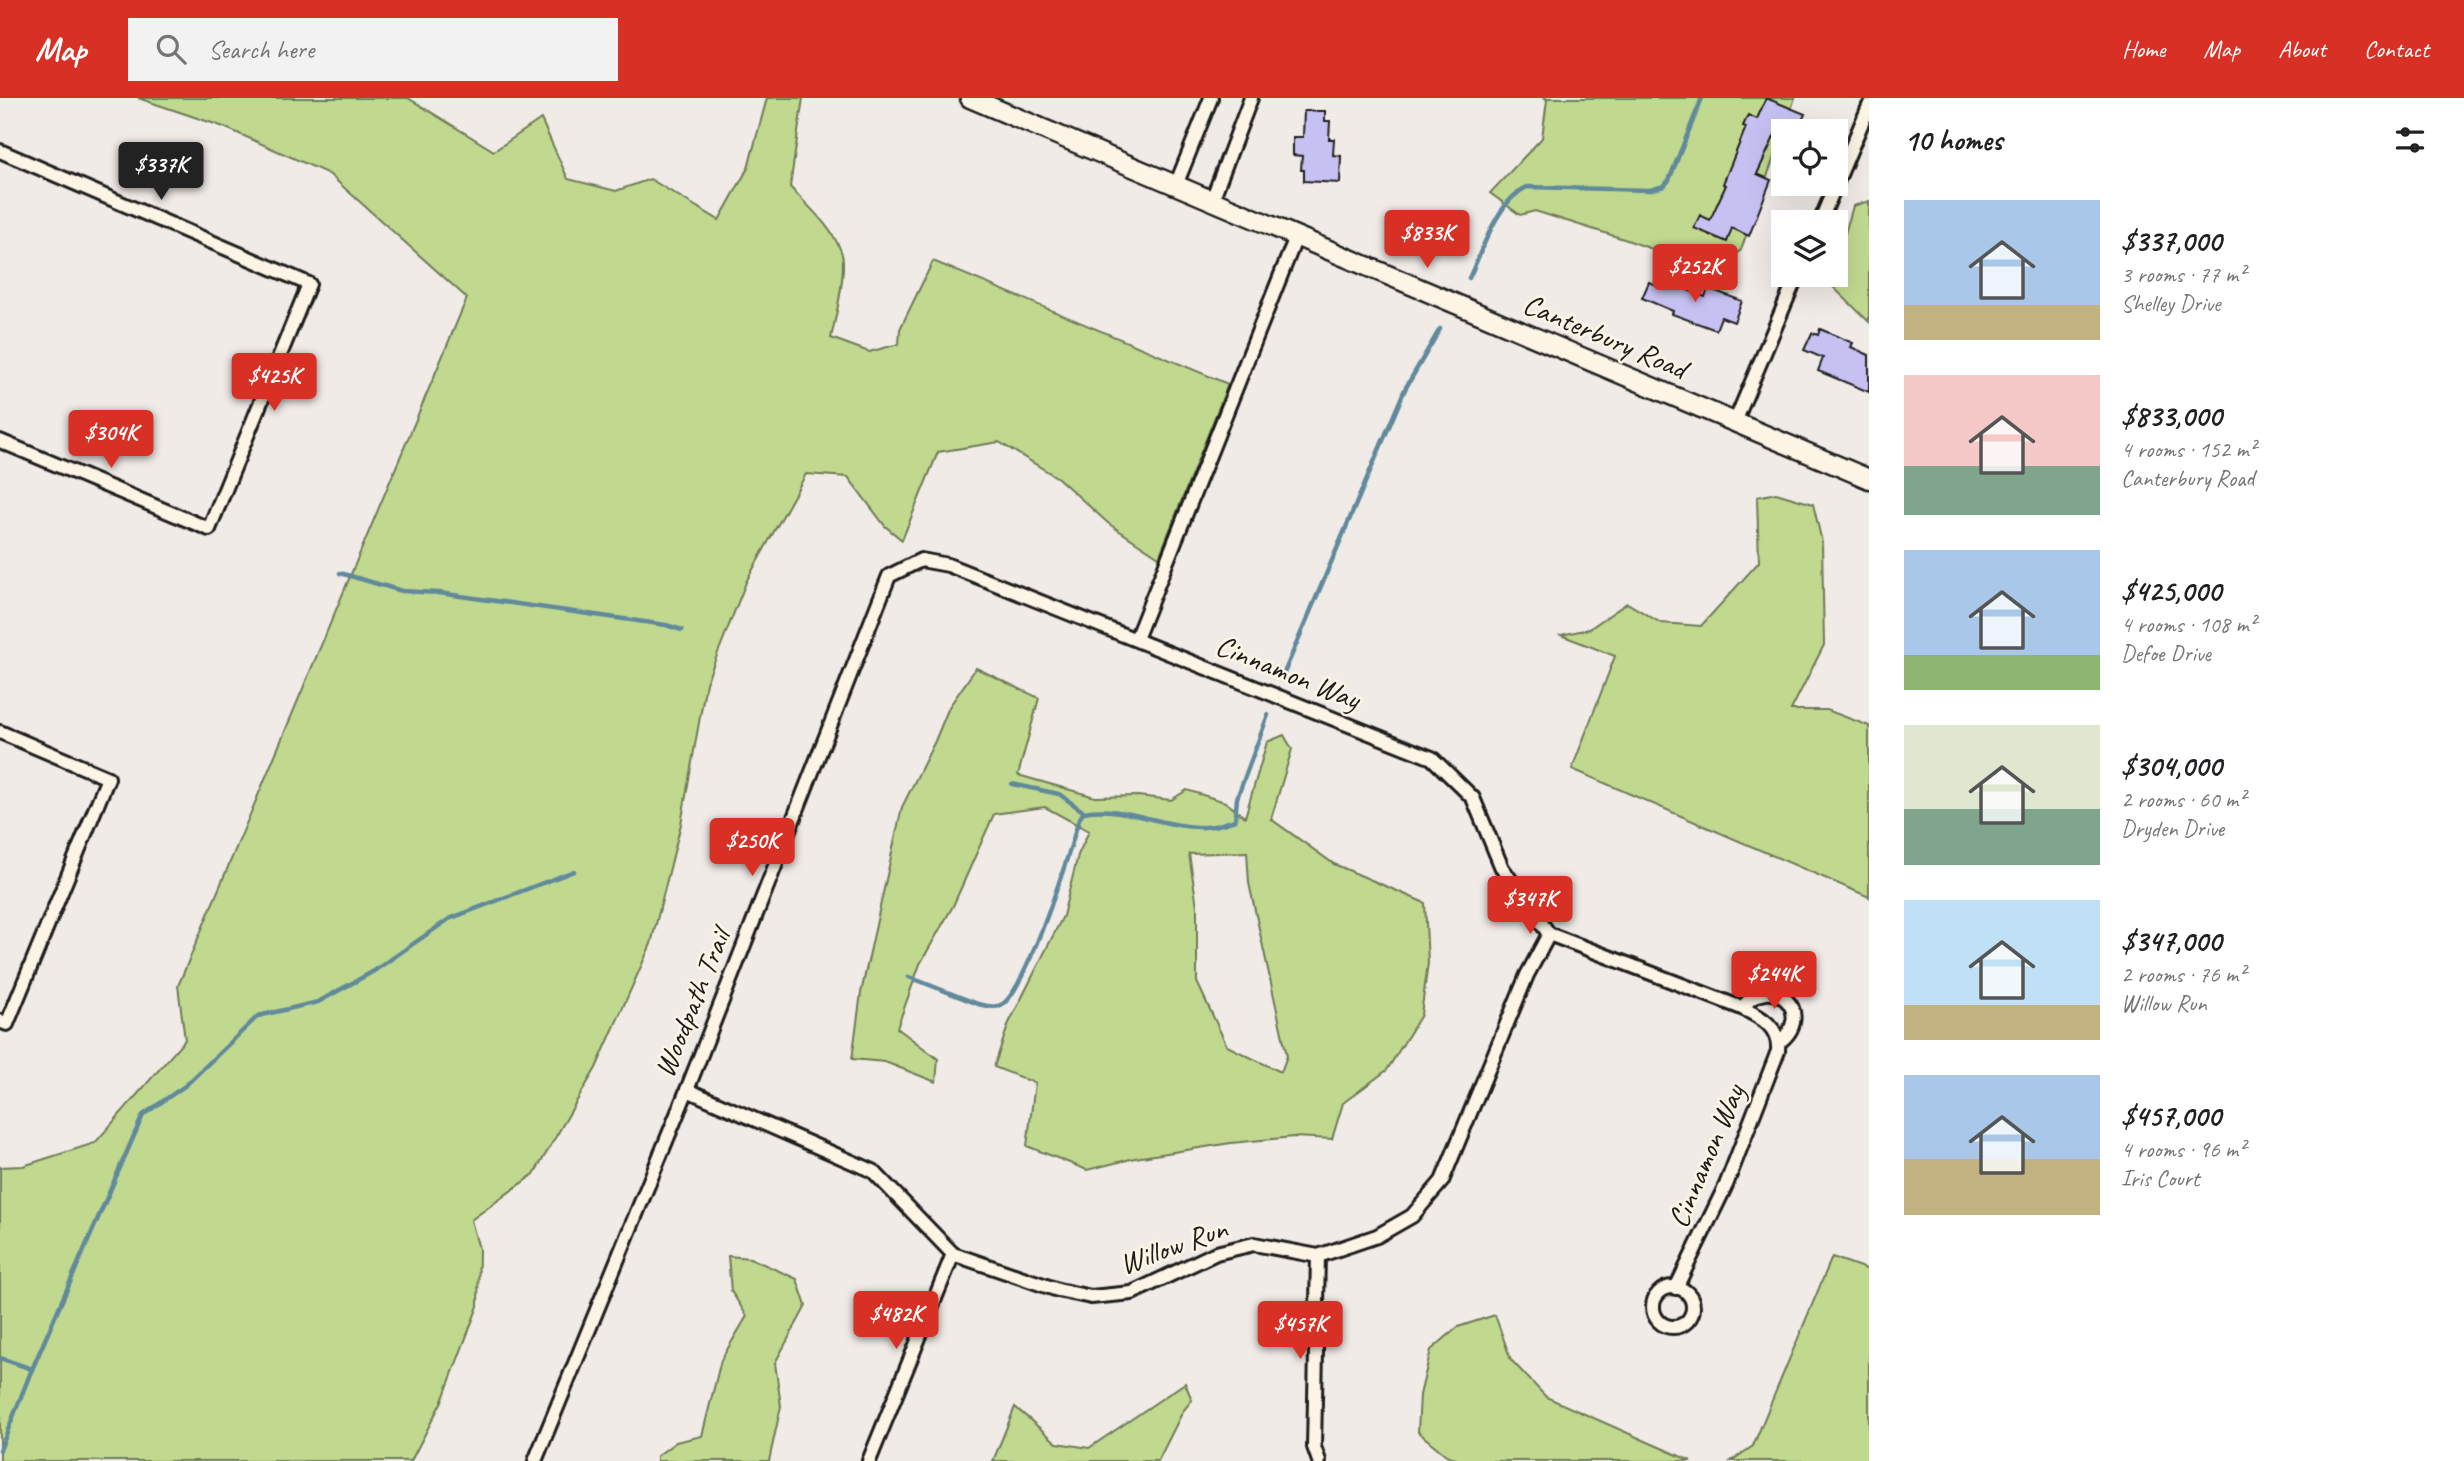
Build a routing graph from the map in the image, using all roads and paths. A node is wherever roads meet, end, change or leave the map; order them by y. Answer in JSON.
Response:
{"nodes":[{"id":1,"x":970,"y":98,"type":"edge"},
{"id":2,"x":1211,"y":98,"type":"edge"},
{"id":3,"x":1251,"y":98,"type":"edge"},
{"id":4,"x":1869,"y":106,"type":"edge"},
{"id":5,"x":0,"y":151,"type":"edge"},
{"id":6,"x":1176,"y":185,"type":"junction"},
{"id":7,"x":1212,"y":200,"type":"junction"},
{"id":8,"x":1825,"y":210,"type":"edge"},
{"id":9,"x":1296,"y":237,"type":"junction"},
{"id":10,"x":1792,"y":287,"type":"edge"},
{"id":11,"x":1735,"y":422,"type":"junction"},
{"id":12,"x":0,"y":441,"type":"edge"},
{"id":13,"x":1869,"y":479,"type":"edge"},
{"id":14,"x":1136,"y":639,"type":"junction"},
{"id":15,"x":0,"y":732,"type":"edge"},
{"id":16,"x":1549,"y":934,"type":"junction"},
{"id":17,"x":1742,"y":1008,"type":"junction"},
{"id":18,"x":4,"y":1022,"type":"edge"},
{"id":19,"x":1778,"y":1043,"type":"junction"},
{"id":20,"x":687,"y":1090,"type":"junction"},
{"id":21,"x":953,"y":1254,"type":"junction"},
{"id":22,"x":1318,"y":1256,"type":"junction"},
{"id":23,"x":1676,"y":1287,"type":"dead end"},
{"id":24,"x":535,"y":1461,"type":"edge"},
{"id":25,"x":869,"y":1461,"type":"edge"},
{"id":26,"x":1319,"y":1461,"type":"edge"}],
"edges":[{"from":1,"to":6,"type":"street","name":"Canterbury Road"},
{"from":2,"to":6,"type":"street"},
{"from":3,"to":7,"type":"street"},
{"from":4,"to":8,"type":"street"},
{"from":5,"to":12,"type":"street"},
{"from":6,"to":7,"type":"street","name":"Canterbury Road"},
{"from":7,"to":9,"type":"street","name":"Canterbury Road"},
{"from":9,"to":11,"type":"street","name":"Canterbury Road"},
{"from":9,"to":14,"type":"street"},
{"from":10,"to":11,"type":"street"},
{"from":11,"to":13,"type":"street","name":"Canterbury Road"},
{"from":14,"to":16,"type":"street","name":"Cinnamon Way"},
{"from":14,"to":20,"type":"street","name":"Woodpath Trail"},
{"from":15,"to":18,"type":"street"},
{"from":16,"to":17,"type":"street"},
{"from":16,"to":22,"type":"street","name":"Willow Run"},
{"from":17,"to":19,"type":"street"},
{"from":17,"to":19,"type":"street","name":"Cinnamon Way"},
{"from":19,"to":23,"type":"street","name":"Cinnamon Way"},
{"from":20,"to":21,"type":"street","name":"Willow Run"},
{"from":20,"to":24,"type":"street","name":"Woodpath Trail"},
{"from":21,"to":22,"type":"street","name":"Willow Run"},
{"from":21,"to":25,"type":"street"},
{"from":22,"to":26,"type":"street"}]}
